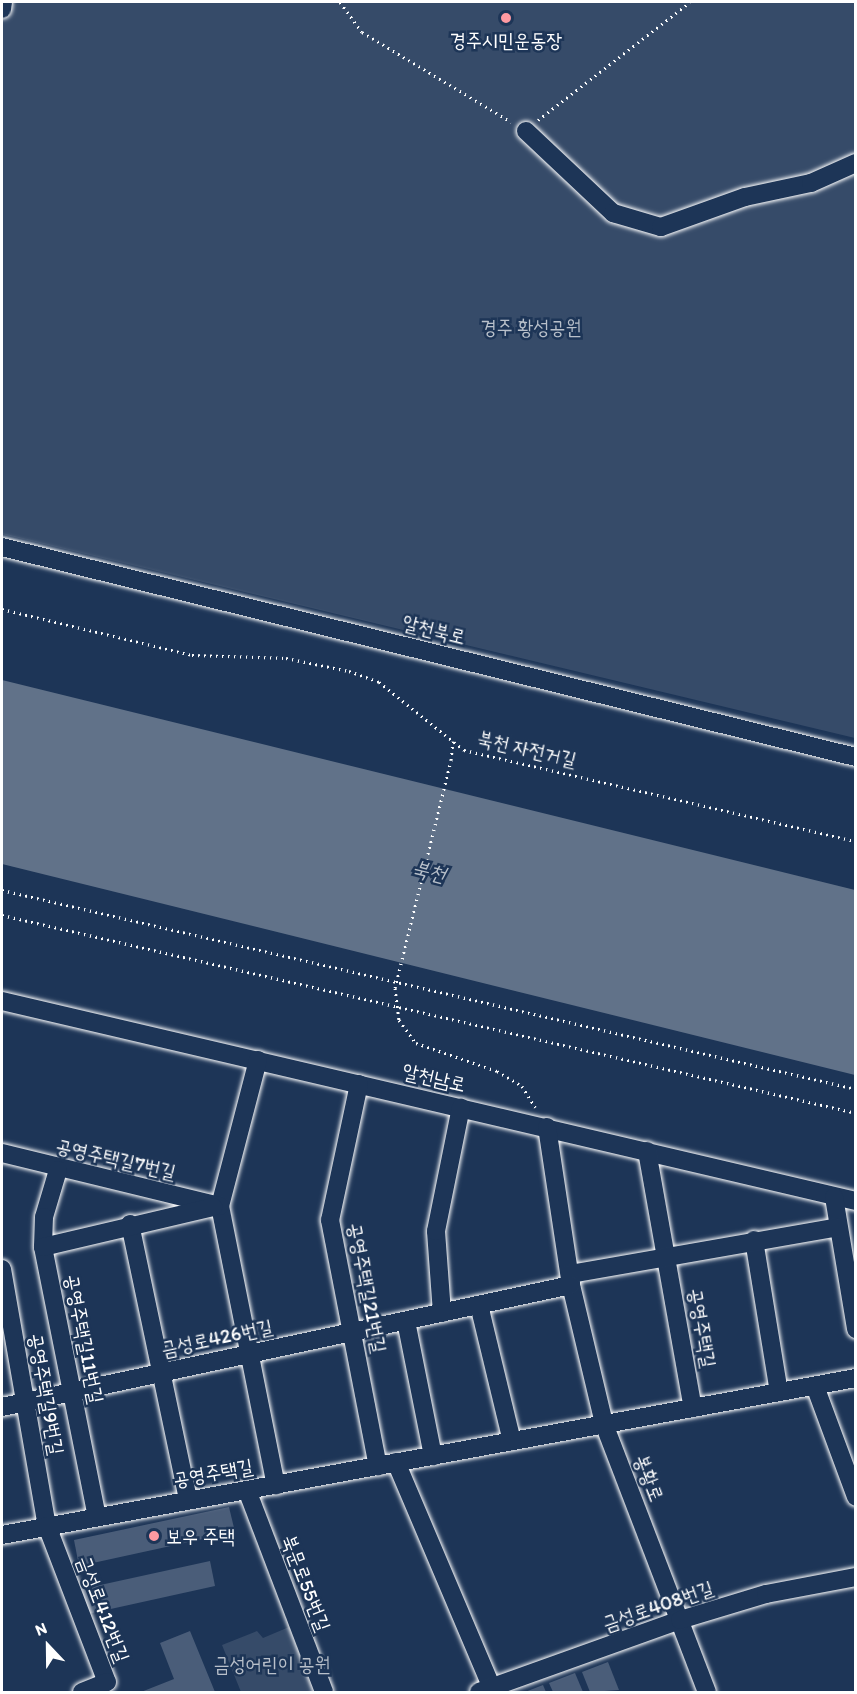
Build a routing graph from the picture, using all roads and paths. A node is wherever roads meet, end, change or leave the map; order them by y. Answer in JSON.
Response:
{"nodes":[{"id":1,"x":3,"y":2,"type":"edge"},
{"id":2,"x":340,"y":2,"type":"edge"},
{"id":3,"x":690,"y":2,"type":"edge"},
{"id":4,"x":2,"y":7,"type":"edge"},
{"id":5,"x":526,"y":131,"type":"junction"},
{"id":6,"x":855,"y":163,"type":"edge"},
{"id":7,"x":2,"y":547,"type":"edge"},
{"id":8,"x":2,"y":609,"type":"edge"},
{"id":9,"x":453,"y":741,"type":"junction"},
{"id":10,"x":855,"y":757,"type":"edge"},
{"id":11,"x":855,"y":841,"type":"edge"},
{"id":12,"x":2,"y":890,"type":"edge"},
{"id":13,"x":2,"y":915,"type":"edge"},
{"id":14,"x":394,"y":982,"type":"junction"},
{"id":15,"x":2,"y":1001,"type":"edge"},
{"id":16,"x":394,"y":1003,"type":"junction"},
{"id":17,"x":258,"y":1060,"type":"junction"},
{"id":18,"x":359,"y":1084,"type":"junction"},
{"id":19,"x":855,"y":1089,"type":"edge"},
{"id":20,"x":461,"y":1107,"type":"junction"},
{"id":21,"x":855,"y":1113,"type":"edge"},
{"id":22,"x":547,"y":1127,"type":"junction"},
{"id":23,"x":647,"y":1151,"type":"junction"},
{"id":24,"x":2,"y":1154,"type":"edge"},
{"id":25,"x":58,"y":1170,"type":"junction"},
{"id":26,"x":834,"y":1197,"type":"junction"},
{"id":27,"x":855,"y":1201,"type":"edge"},
{"id":28,"x":220,"y":1206,"type":"junction"},
{"id":29,"x":130,"y":1224,"type":"junction"},
{"id":30,"x":838,"y":1227,"type":"junction"},
{"id":31,"x":754,"y":1240,"type":"junction"},
{"id":32,"x":43,"y":1247,"type":"junction"},
{"id":33,"x":666,"y":1256,"type":"junction"},
{"id":34,"x":2,"y":1269,"type":"edge"},
{"id":35,"x":571,"y":1280,"type":"junction"},
{"id":36,"x":479,"y":1305,"type":"junction"},
{"id":37,"x":442,"y":1313,"type":"junction"},
{"id":38,"x":406,"y":1320,"type":"junction"},
{"id":39,"x":855,"y":1329,"type":"edge"},
{"id":40,"x":353,"y":1332,"type":"junction"},
{"id":41,"x":252,"y":1354,"type":"junction"},
{"id":42,"x":158,"y":1374,"type":"junction"},
{"id":43,"x":855,"y":1378,"type":"edge"},
{"id":44,"x":815,"y":1386,"type":"junction"},
{"id":45,"x":71,"y":1392,"type":"junction"},
{"id":46,"x":779,"y":1392,"type":"junction"},
{"id":47,"x":24,"y":1402,"type":"junction"},
{"id":48,"x":2,"y":1407,"type":"edge"},
{"id":49,"x":693,"y":1408,"type":"junction"},
{"id":50,"x":604,"y":1424,"type":"junction"},
{"id":51,"x":512,"y":1441,"type":"junction"},
{"id":52,"x":433,"y":1456,"type":"junction"},
{"id":53,"x":396,"y":1462,"type":"junction"},
{"id":54,"x":378,"y":1466,"type":"junction"},
{"id":55,"x":276,"y":1485,"type":"junction"},
{"id":56,"x":247,"y":1490,"type":"junction"},
{"id":57,"x":855,"y":1497,"type":"edge"},
{"id":58,"x":188,"y":1500,"type":"junction"},
{"id":59,"x":97,"y":1517,"type":"junction"},
{"id":60,"x":47,"y":1526,"type":"junction"},
{"id":61,"x":2,"y":1534,"type":"edge"},
{"id":62,"x":855,"y":1577,"type":"edge"},
{"id":63,"x":680,"y":1620,"type":"junction"},
{"id":64,"x":486,"y":1690,"type":"edge"},
{"id":65,"x":704,"y":1691,"type":"edge"},
{"id":66,"x":82,"y":1692,"type":"edge"},
{"id":67,"x":324,"y":1692,"type":"edge"}],
"edges":[{"from":1,"to":4,"type":"street"},
{"from":2,"to":5,"type":"path"},
{"from":3,"to":5,"type":"path"},
{"from":5,"to":6,"type":"street"},
{"from":7,"to":10,"type":"street","name":"알천북로"},
{"from":8,"to":9,"type":"path","name":"북천 자전거길"},
{"from":9,"to":11,"type":"path","name":"북천 자전거길"},
{"from":9,"to":14,"type":"path","bridge":true},
{"from":12,"to":14,"type":"path"},
{"from":13,"to":16,"type":"path"},
{"from":14,"to":16,"type":"path","bridge":true},
{"from":14,"to":19,"type":"path"},
{"from":15,"to":17,"type":"street","name":"알천남로"},
{"from":16,"to":21,"type":"path"},
{"from":16,"to":22,"type":"path"},
{"from":17,"to":18,"type":"street","name":"알천남로"},
{"from":17,"to":28,"type":"street"},
{"from":18,"to":20,"type":"street","name":"알천남로"},
{"from":18,"to":40,"type":"street","name":"공영주택길21번길"},
{"from":20,"to":22,"type":"street","name":"알천남로"},
{"from":20,"to":37,"type":"street"},
{"from":22,"to":23,"type":"street","name":"알천남로"},
{"from":22,"to":35,"type":"street","name":"봉황로"},
{"from":23,"to":26,"type":"street","name":"알천남로"},
{"from":23,"to":33,"type":"street","name":"공영주택길"},
{"from":24,"to":25,"type":"street","name":"공영주택길7번길"},
{"from":25,"to":28,"type":"street","name":"공영주택길7번길"},
{"from":25,"to":32,"type":"street","name":"공영주택길11번길"},
{"from":26,"to":27,"type":"street","name":"알천남로"},
{"from":26,"to":30,"type":"street"},
{"from":28,"to":29,"type":"street"},
{"from":28,"to":41,"type":"street"},
{"from":29,"to":32,"type":"street"},
{"from":29,"to":42,"type":"street"},
{"from":30,"to":31,"type":"street"},
{"from":30,"to":39,"type":"street"},
{"from":31,"to":33,"type":"street"},
{"from":31,"to":46,"type":"street"},
{"from":32,"to":45,"type":"street","name":"공영주택길11번길"},
{"from":33,"to":35,"type":"street"},
{"from":33,"to":49,"type":"street","name":"공영주택길"},
{"from":34,"to":47,"type":"street","name":"공영주택길9번길"},
{"from":35,"to":36,"type":"street","name":"금성로426번길"},
{"from":35,"to":50,"type":"street","name":"봉황로"},
{"from":36,"to":37,"type":"street","name":"금성로426번길"},
{"from":36,"to":51,"type":"street"},
{"from":37,"to":38,"type":"street","name":"금성로426번길"},
{"from":38,"to":40,"type":"street","name":"금성로426번길"},
{"from":38,"to":52,"type":"street"},
{"from":40,"to":41,"type":"street","name":"금성로426번길"},
{"from":40,"to":54,"type":"street","name":"공영주택길21번길"},
{"from":41,"to":42,"type":"street","name":"금성로426번길"},
{"from":41,"to":55,"type":"street"},
{"from":42,"to":45,"type":"street","name":"금성로426번길"},
{"from":42,"to":58,"type":"street"},
{"from":43,"to":44,"type":"street","name":"공영주택길"},
{"from":44,"to":46,"type":"street","name":"공영주택길"},
{"from":44,"to":57,"type":"street"},
{"from":45,"to":47,"type":"street","name":"금성로426번길"},
{"from":45,"to":59,"type":"street","name":"공영주택길11번길"},
{"from":46,"to":49,"type":"street","name":"공영주택길"},
{"from":47,"to":48,"type":"street","name":"금성로426번길"},
{"from":47,"to":60,"type":"street","name":"공영주택길9번길"},
{"from":49,"to":50,"type":"street","name":"공영주택길"},
{"from":50,"to":51,"type":"street","name":"공영주택길"},
{"from":50,"to":63,"type":"street","name":"봉황로"},
{"from":51,"to":52,"type":"street","name":"공영주택길"},
{"from":52,"to":53,"type":"street","name":"공영주택길"},
{"from":53,"to":54,"type":"street","name":"공영주택길"},
{"from":53,"to":64,"type":"street"},
{"from":54,"to":55,"type":"street","name":"공영주택길"},
{"from":55,"to":56,"type":"street","name":"공영주택길"},
{"from":56,"to":58,"type":"street","name":"공영주택길"},
{"from":56,"to":67,"type":"street","name":"북문로55번길"},
{"from":58,"to":59,"type":"street","name":"공영주택길"},
{"from":59,"to":60,"type":"street","name":"공영주택길"},
{"from":60,"to":61,"type":"street","name":"공영주택길"},
{"from":60,"to":66,"type":"street","name":"금성로412번길"},
{"from":62,"to":63,"type":"street","name":"금성로408번길"},
{"from":63,"to":64,"type":"street","name":"금성로408번길"},
{"from":63,"to":65,"type":"street","name":"봉황로"}]}
